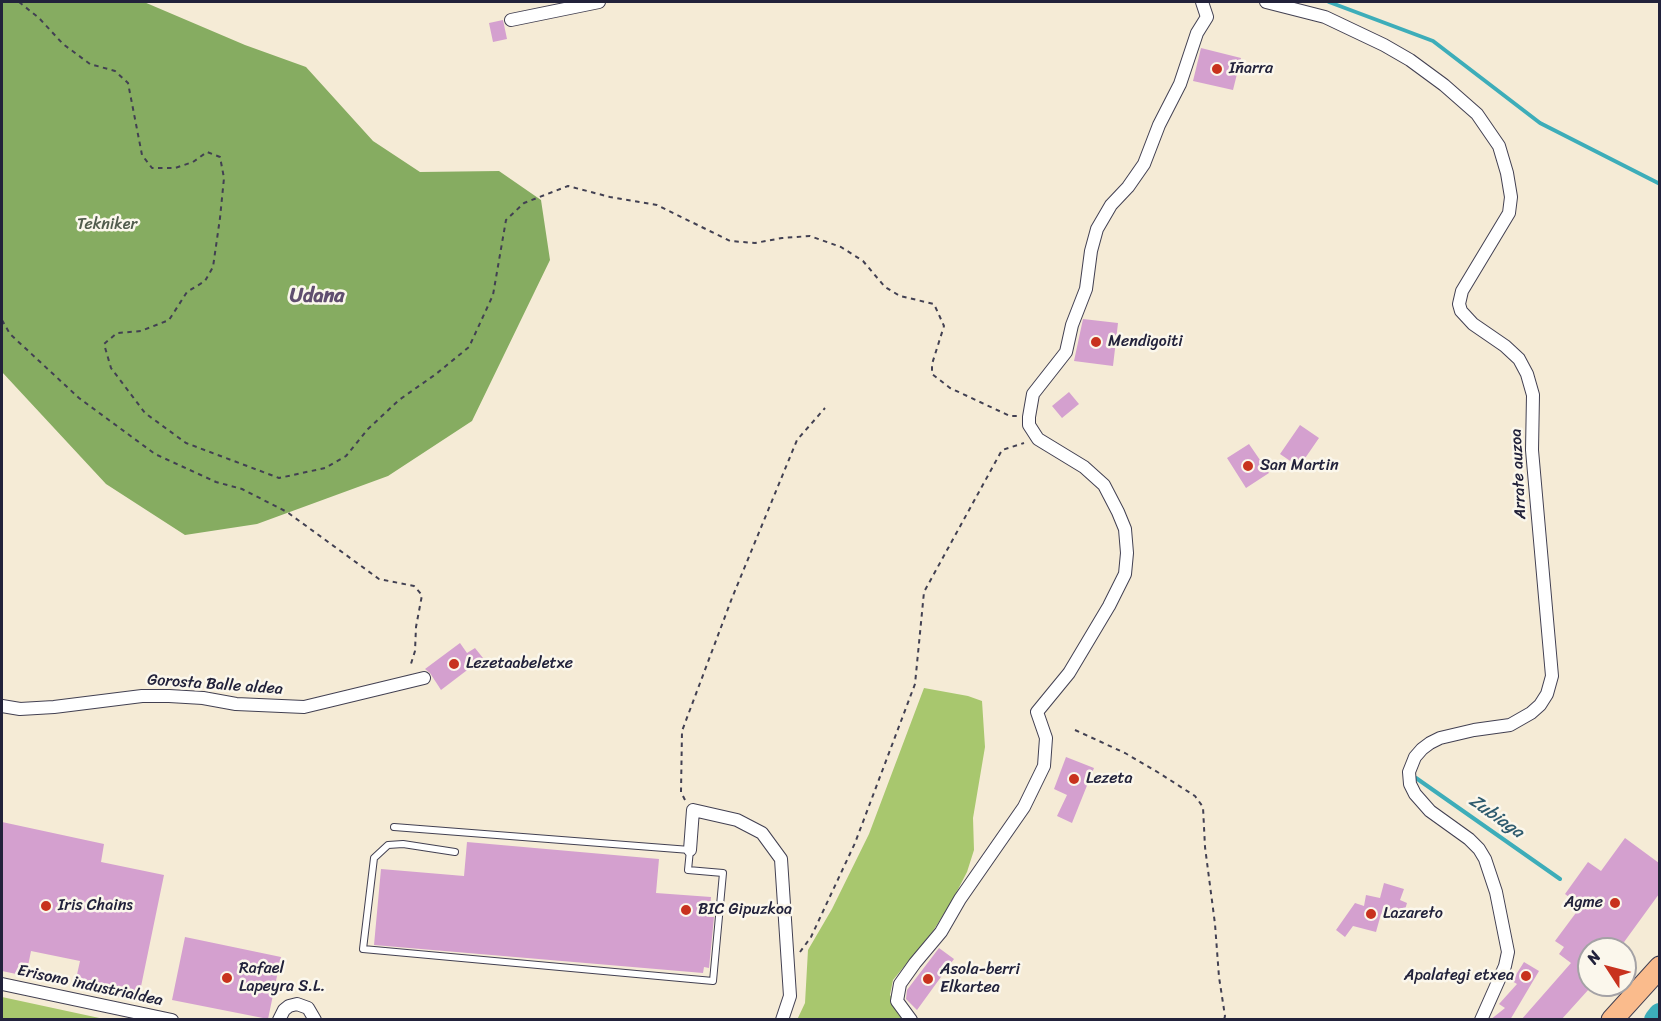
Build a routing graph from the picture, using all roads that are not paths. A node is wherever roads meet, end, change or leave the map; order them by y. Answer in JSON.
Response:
{"nodes":[{"id":1,"x":599,"y":2,"type":"edge"},
{"id":2,"x":1202,"y":2,"type":"edge"},
{"id":3,"x":1266,"y":2,"type":"edge"},
{"id":4,"x":511,"y":21,"type":"dead end"},
{"id":5,"x":424,"y":678,"type":"dead end"},
{"id":6,"x":2,"y":706,"type":"edge"},
{"id":7,"x":394,"y":827,"type":"dead end"},
{"id":8,"x":690,"y":850,"type":"junction"},
{"id":9,"x":455,"y":852,"type":"dead end"},
{"id":10,"x":1659,"y":967,"type":"edge"},
{"id":11,"x":2,"y":984,"type":"edge"},
{"id":12,"x":172,"y":1020,"type":"edge"},
{"id":13,"x":279,"y":1020,"type":"edge"},
{"id":14,"x":315,"y":1020,"type":"edge"},
{"id":15,"x":782,"y":1020,"type":"edge"},
{"id":16,"x":911,"y":1020,"type":"edge"},
{"id":17,"x":1481,"y":1020,"type":"edge"},
{"id":18,"x":1612,"y":1020,"type":"edge"}],
"edges":[{"from":1,"to":4,"type":"street"},
{"from":2,"to":16,"type":"street"},
{"from":3,"to":17,"type":"street","name":"Arrate auzoa"},
{"from":5,"to":6,"type":"street","name":"Gorosta Balle aldea"},
{"from":7,"to":8,"type":"lane"},
{"from":8,"to":9,"type":"lane"},
{"from":8,"to":15,"type":"street"},
{"from":10,"to":18,"type":"highway"},
{"from":11,"to":12,"type":"street","name":"Erisono industrialdea"},
{"from":13,"to":14,"type":"street"}]}
